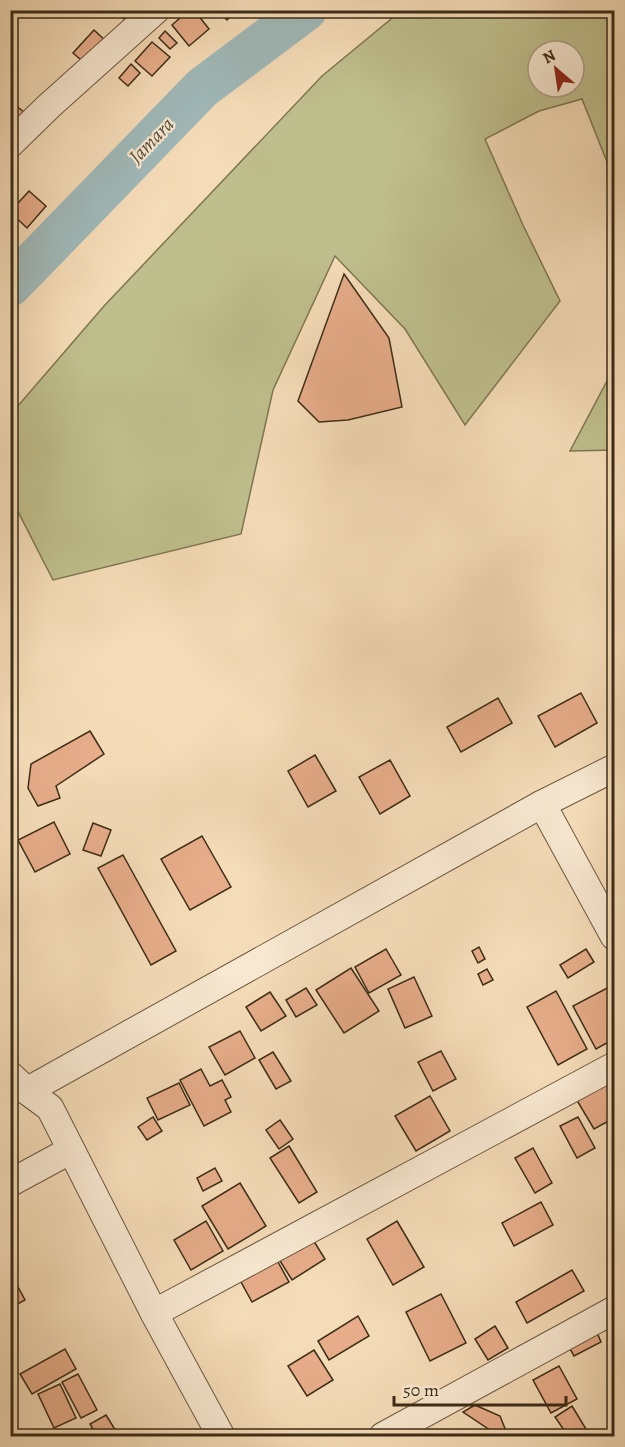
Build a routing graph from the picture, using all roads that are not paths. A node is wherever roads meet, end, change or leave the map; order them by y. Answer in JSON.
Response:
{"nodes":[{"id":1,"x":156,"y":10,"type":"edge"},
{"id":2,"x":10,"y":144,"type":"edge"},
{"id":3,"x":615,"y":768,"type":"edge"},
{"id":4,"x":542,"y":804,"type":"junction"},
{"id":5,"x":615,"y":936,"type":"edge"},
{"id":6,"x":615,"y":1066,"type":"edge"},
{"id":7,"x":19,"y":1083,"type":"edge"},
{"id":8,"x":71,"y":1150,"type":"junction"},
{"id":9,"x":10,"y":1183,"type":"edge"},
{"id":10,"x":615,"y":1310,"type":"edge"},
{"id":11,"x":154,"y":1313,"type":"junction"},
{"id":12,"x":221,"y":1437,"type":"edge"},
{"id":13,"x":383,"y":1437,"type":"edge"}],
"edges":[{"from":1,"to":2,"type":"street"},
{"from":3,"to":4,"type":"street"},
{"from":4,"to":5,"type":"street"},
{"from":4,"to":7,"type":"street"},
{"from":6,"to":11,"type":"street"},
{"from":7,"to":8,"type":"street"},
{"from":8,"to":9,"type":"street"},
{"from":8,"to":11,"type":"street"},
{"from":10,"to":13,"type":"street"},
{"from":11,"to":12,"type":"street"}]}
